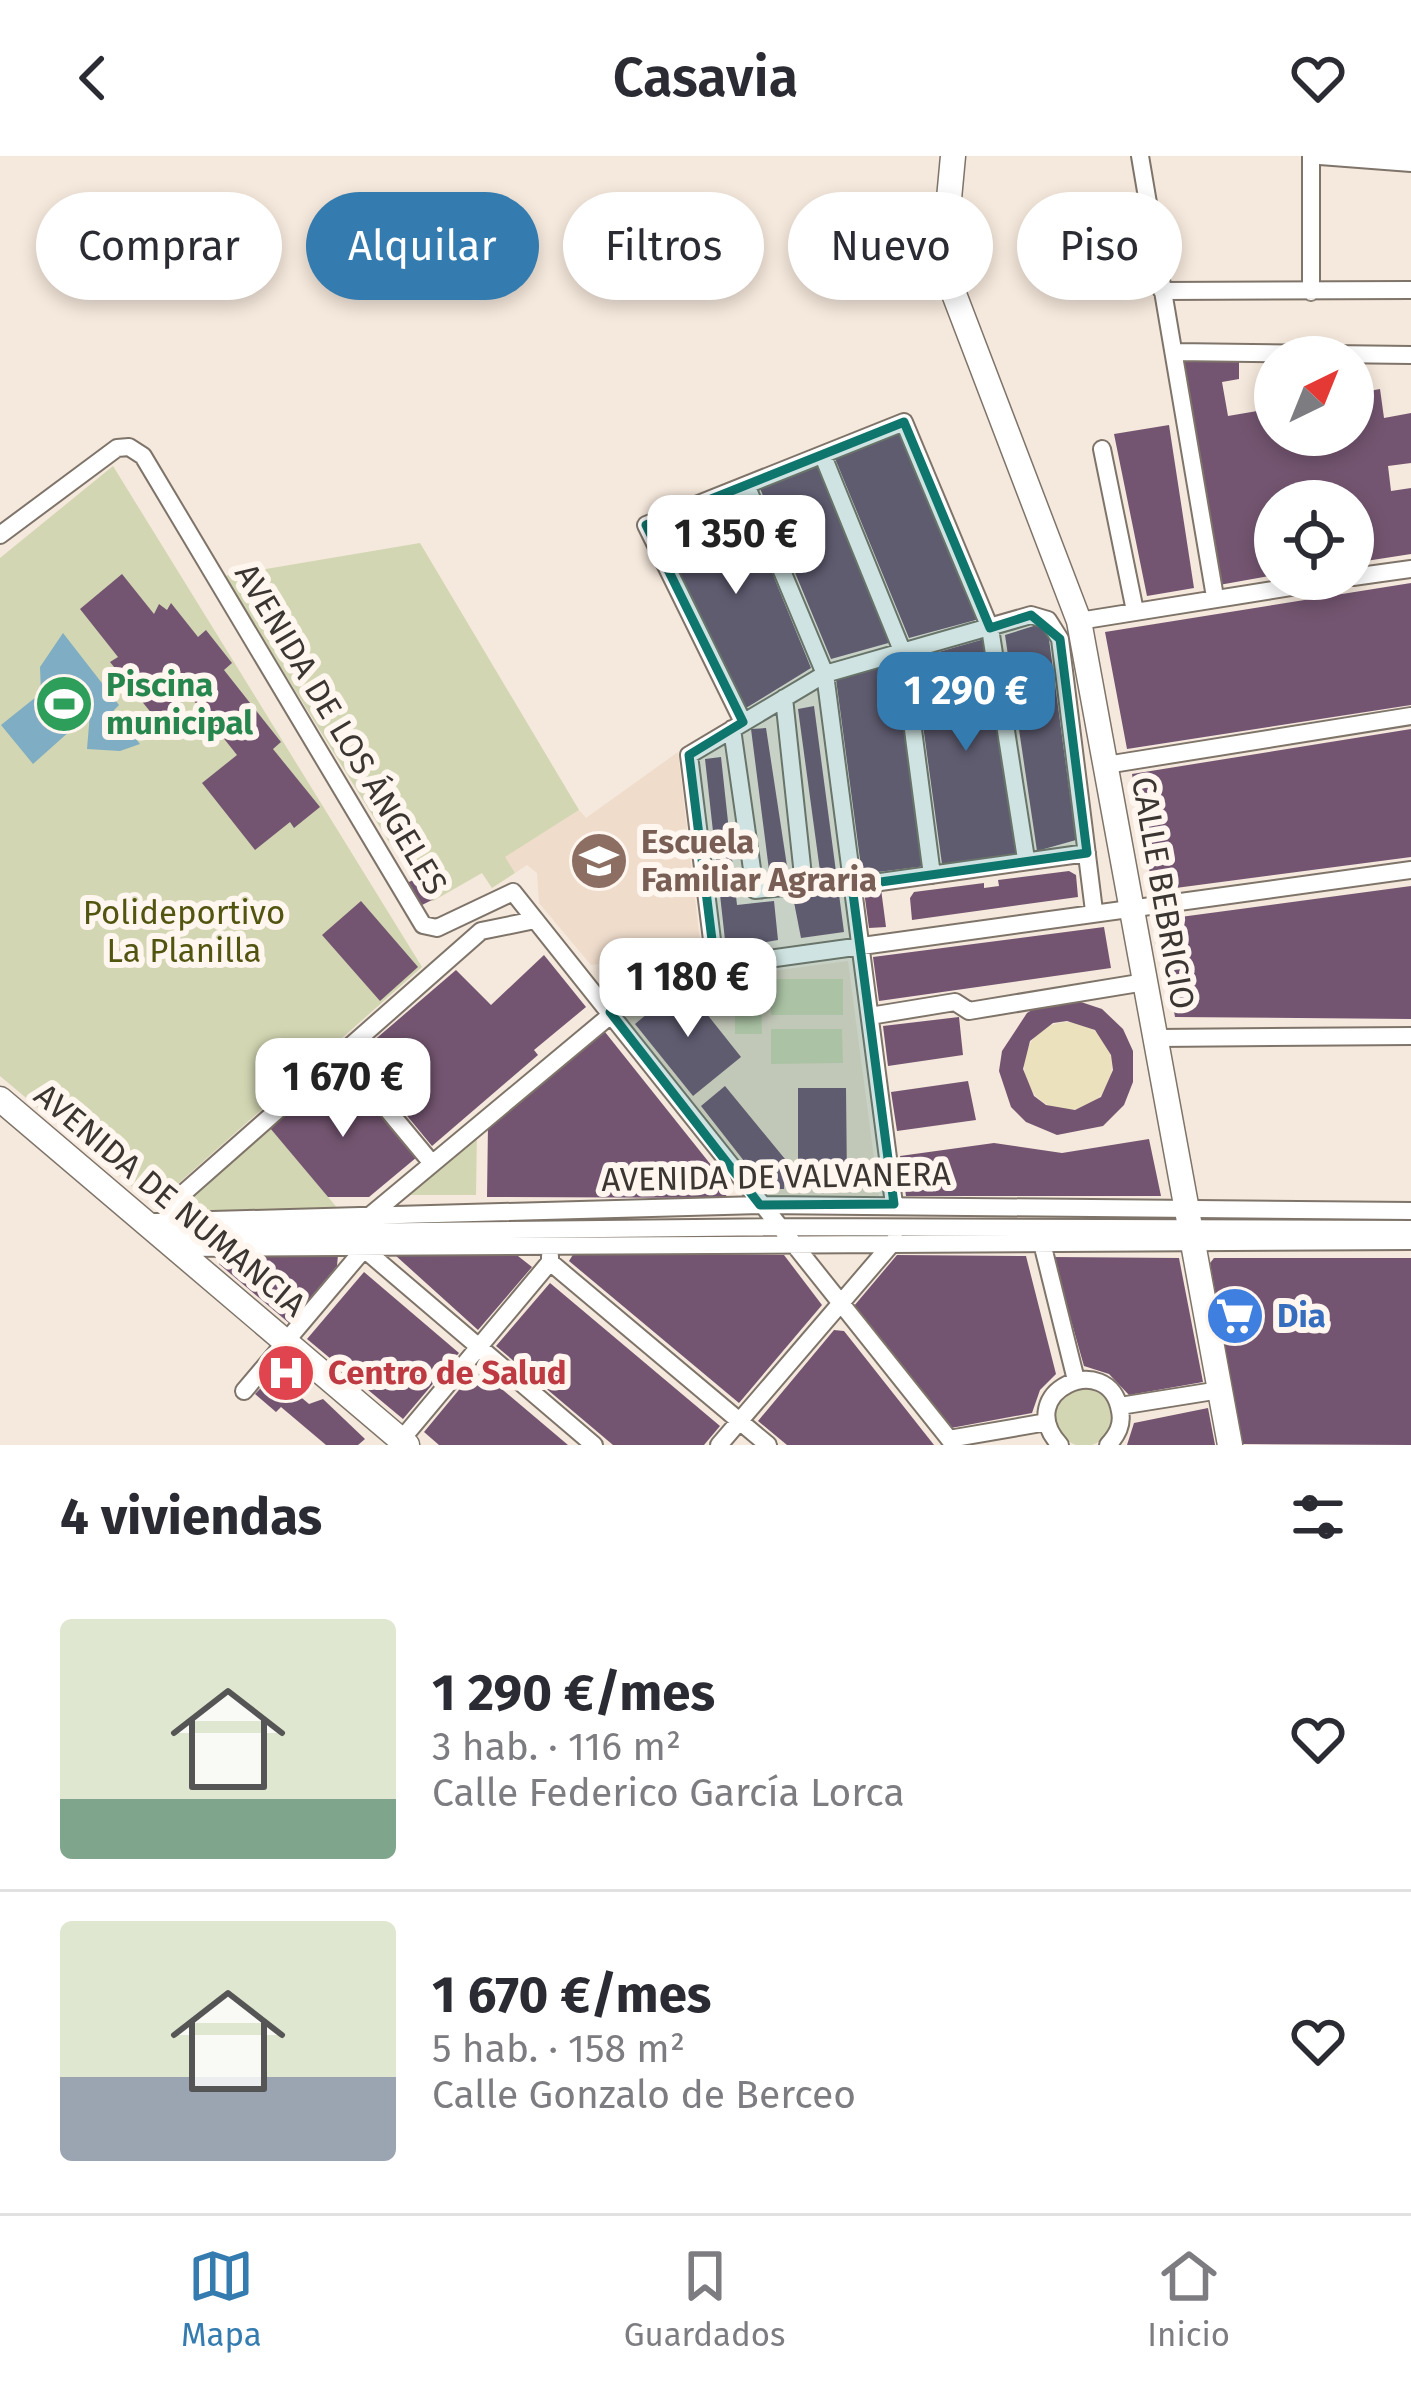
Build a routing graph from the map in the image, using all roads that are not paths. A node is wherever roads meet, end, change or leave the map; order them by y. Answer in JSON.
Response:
{"nodes":[{"id":1,"x":1140,"y":156,"type":"edge"},
{"id":2,"x":1311,"y":156,"type":"edge"},
{"id":3,"x":1320,"y":156,"type":"edge"},
{"id":4,"x":956,"y":160,"type":"edge"},
{"id":5,"x":1411,"y":164,"type":"edge"},
{"id":6,"x":1146,"y":192,"type":"edge"},
{"id":7,"x":1411,"y":290,"type":"edge"},
{"id":8,"x":1182,"y":291,"type":"edge"},
{"id":9,"x":1312,"y":292,"type":"junction"},
{"id":10,"x":1164,"y":300,"type":"edge"},
{"id":11,"x":1174,"y":352,"type":"junction"},
{"id":12,"x":1411,"y":356,"type":"edge"},
{"id":13,"x":1102,"y":449,"type":"dead end"},
{"id":14,"x":824,"y":456,"type":"junction"},
{"id":15,"x":747,"y":488,"type":"junction"},
{"id":16,"x":0,"y":535,"type":"edge"},
{"id":17,"x":1411,"y":569,"type":"edge"},
{"id":18,"x":1374,"y":575,"type":"edge"},
{"id":19,"x":1254,"y":591,"type":"edge"},
{"id":20,"x":1215,"y":597,"type":"junction"},
{"id":21,"x":1135,"y":611,"type":"junction"},
{"id":22,"x":1079,"y":621,"type":"junction"},
{"id":23,"x":990,"y":628,"type":"junction"},
{"id":24,"x":903,"y":653,"type":"junction"},
{"id":25,"x":825,"y":674,"type":"junction"},
{"id":26,"x":784,"y":698,"type":"junction"},
{"id":27,"x":1411,"y":716,"type":"edge"},
{"id":28,"x":738,"y":725,"type":"junction"},
{"id":29,"x":1106,"y":765,"type":"junction"},
{"id":30,"x":1087,"y":853,"type":"junction"},
{"id":31,"x":1026,"y":859,"type":"junction"},
{"id":32,"x":1411,"y":870,"type":"edge"},
{"id":33,"x":932,"y":875,"type":"junction"},
{"id":34,"x":852,"y":886,"type":"junction"},
{"id":35,"x":1130,"y":906,"type":"junction"},
{"id":36,"x":1094,"y":911,"type":"junction"},
{"id":37,"x":536,"y":920,"type":"junction"},
{"id":38,"x":858,"y":947,"type":"junction"},
{"id":39,"x":715,"y":964,"type":"junction"},
{"id":40,"x":1144,"y":982,"type":"junction"},
{"id":41,"x":610,"y":1012,"type":"junction"},
{"id":42,"x":870,"y":1016,"type":"junction"},
{"id":43,"x":1411,"y":1036,"type":"edge"},
{"id":44,"x":1157,"y":1038,"type":"junction"},
{"id":45,"x":342,"y":1055,"type":"junction"},
{"id":46,"x":0,"y":1099,"type":"edge"},
{"id":47,"x":430,"y":1161,"type":"junction"},
{"id":48,"x":760,"y":1204,"type":"junction"},
{"id":49,"x":894,"y":1204,"type":"junction"},
{"id":50,"x":1411,"y":1211,"type":"edge"},
{"id":51,"x":372,"y":1214,"type":"junction"},
{"id":52,"x":1191,"y":1224,"type":"junction"},
{"id":53,"x":778,"y":1227,"type":"junction"},
{"id":54,"x":1411,"y":1229,"type":"edge"},
{"id":55,"x":161,"y":1231,"type":"junction"},
{"id":56,"x":895,"y":1240,"type":"junction"},
{"id":57,"x":1041,"y":1240,"type":"junction"},
{"id":58,"x":1411,"y":1241,"type":"edge"},
{"id":59,"x":790,"y":1243,"type":"junction"},
{"id":60,"x":364,"y":1249,"type":"junction"},
{"id":61,"x":550,"y":1253,"type":"junction"},
{"id":62,"x":840,"y":1301,"type":"junction"},
{"id":63,"x":285,"y":1342,"type":"junction"},
{"id":64,"x":479,"y":1348,"type":"junction"},
{"id":65,"x":1076,"y":1380,"type":"junction"},
{"id":66,"x":1220,"y":1390,"type":"junction"},
{"id":67,"x":244,"y":1391,"type":"dead end"},
{"id":68,"x":1120,"y":1406,"type":"junction"},
{"id":69,"x":740,"y":1421,"type":"junction"},
{"id":70,"x":1047,"y":1422,"type":"junction"},
{"id":71,"x":951,"y":1442,"type":"edge"},
{"id":72,"x":404,"y":1443,"type":"edge"},
{"id":73,"x":594,"y":1445,"type":"edge"},
{"id":74,"x":719,"y":1445,"type":"edge"},
{"id":75,"x":768,"y":1445,"type":"edge"},
{"id":76,"x":1060,"y":1445,"type":"edge"},
{"id":77,"x":1108,"y":1445,"type":"edge"},
{"id":78,"x":1230,"y":1445,"type":"edge"}],
"edges":[{"from":1,"to":6,"type":"street"},
{"from":2,"to":9,"type":"street"},
{"from":3,"to":5,"type":"street"},
{"from":4,"to":22,"type":"street","name":"CALLE BEBRICIO"},
{"from":7,"to":9,"type":"street"},
{"from":8,"to":9,"type":"street"},
{"from":10,"to":11,"type":"street"},
{"from":11,"to":12,"type":"street"},
{"from":11,"to":20,"type":"street"},
{"from":13,"to":21,"type":"street"},
{"from":14,"to":15,"type":"street"},
{"from":14,"to":23,"type":"street"},
{"from":14,"to":24,"type":"street"},
{"from":15,"to":25,"type":"street"},
{"from":15,"to":28,"type":"street"},
{"from":16,"to":37,"type":"street","name":"AVENIDA DE LOS ÁNGELES"},
{"from":17,"to":18,"type":"street"},
{"from":19,"to":20,"type":"street"},
{"from":20,"to":21,"type":"street"},
{"from":21,"to":22,"type":"street"},
{"from":22,"to":29,"type":"street","name":"CALLE BEBRICIO"},
{"from":23,"to":24,"type":"street"},
{"from":23,"to":30,"type":"street"},
{"from":23,"to":31,"type":"street"},
{"from":24,"to":25,"type":"street"},
{"from":24,"to":33,"type":"street"},
{"from":25,"to":26,"type":"street"},
{"from":25,"to":34,"type":"street"},
{"from":26,"to":28,"type":"street"},
{"from":26,"to":28,"type":"street"},
{"from":27,"to":29,"type":"street"},
{"from":28,"to":39,"type":"street"},
{"from":29,"to":35,"type":"street","name":"CALLE BEBRICIO"},
{"from":30,"to":31,"type":"street"},
{"from":30,"to":36,"type":"street"},
{"from":31,"to":33,"type":"street"},
{"from":32,"to":35,"type":"street"},
{"from":33,"to":34,"type":"street"},
{"from":34,"to":38,"type":"street"},
{"from":35,"to":36,"type":"street"},
{"from":35,"to":40,"type":"street","name":"CALLE BEBRICIO"},
{"from":36,"to":38,"type":"street"},
{"from":37,"to":41,"type":"street","name":"AVENIDA DE LOS ÁNGELES"},
{"from":37,"to":45,"type":"street"},
{"from":38,"to":39,"type":"street"},
{"from":38,"to":42,"type":"street"},
{"from":39,"to":41,"type":"street"},
{"from":40,"to":42,"type":"street"},
{"from":40,"to":44,"type":"street","name":"CALLE BEBRICIO"},
{"from":41,"to":47,"type":"street"},
{"from":41,"to":48,"type":"street","name":"AVENIDA DE LOS ÁNGELES"},
{"from":42,"to":49,"type":"street"},
{"from":43,"to":44,"type":"street"},
{"from":44,"to":52,"type":"street","name":"CALLE BEBRICIO"},
{"from":45,"to":47,"type":"street"},
{"from":45,"to":55,"type":"street"},
{"from":46,"to":55,"type":"street","name":"AVENIDA DE NUMANCIA"},
{"from":47,"to":51,"type":"street"},
{"from":48,"to":49,"type":"street","name":"AVENIDA DE VALVANERA"},
{"from":48,"to":51,"type":"street","name":"AVENIDA DE VALVANERA"},
{"from":48,"to":53,"type":"street","name":"AVENIDA DE LOS ÁNGELES"},
{"from":49,"to":52,"type":"street","name":"AVENIDA DE VALVANERA"},
{"from":50,"to":52,"type":"street","name":"AVENIDA DE VALVANERA"},
{"from":51,"to":55,"type":"street","name":"AVENIDA DE VALVANERA"},
{"from":52,"to":53,"type":"street","name":"AVENIDA DE VALVANERA"},
{"from":52,"to":54,"type":"street","name":"AVENIDA DE VALVANERA"},
{"from":52,"to":57,"type":"street","name":"AVENIDA DE VALVANERA"},
{"from":52,"to":58,"type":"street","name":"AVENIDA DE VALVANERA"},
{"from":52,"to":66,"type":"street","name":"CALLE BEBRICIO"},
{"from":53,"to":55,"type":"street","name":"AVENIDA DE VALVANERA"},
{"from":53,"to":59,"type":"street","name":"AVENIDA DE LOS ÁNGELES"},
{"from":55,"to":60,"type":"street","name":"AVENIDA DE VALVANERA"},
{"from":55,"to":63,"type":"street","name":"AVENIDA DE NUMANCIA"},
{"from":56,"to":57,"type":"street","name":"AVENIDA DE VALVANERA"},
{"from":56,"to":59,"type":"street","name":"AVENIDA DE VALVANERA"},
{"from":56,"to":62,"type":"street"},
{"from":57,"to":65,"type":"street"},
{"from":59,"to":61,"type":"street","name":"AVENIDA DE VALVANERA"},
{"from":59,"to":62,"type":"street","name":"AVENIDA DE LOS ÁNGELES"},
{"from":60,"to":61,"type":"street","name":"AVENIDA DE VALVANERA"},
{"from":60,"to":63,"type":"street"},
{"from":60,"to":64,"type":"street"},
{"from":61,"to":64,"type":"street"},
{"from":61,"to":69,"type":"street"},
{"from":62,"to":69,"type":"street"},
{"from":62,"to":71,"type":"street","name":"AVENIDA DE LOS ÁNGELES"},
{"from":63,"to":67,"type":"street"},
{"from":63,"to":72,"type":"street","name":"AVENIDA DE NUMANCIA"},
{"from":64,"to":72,"type":"street"},
{"from":64,"to":73,"type":"street"},
{"from":65,"to":68,"type":"street"},
{"from":65,"to":70,"type":"street"},
{"from":66,"to":68,"type":"street"},
{"from":66,"to":78,"type":"street","name":"CALLE BEBRICIO"},
{"from":68,"to":77,"type":"street"},
{"from":69,"to":74,"type":"street"},
{"from":69,"to":75,"type":"street"},
{"from":70,"to":71,"type":"street"},
{"from":70,"to":76,"type":"street"}]}
